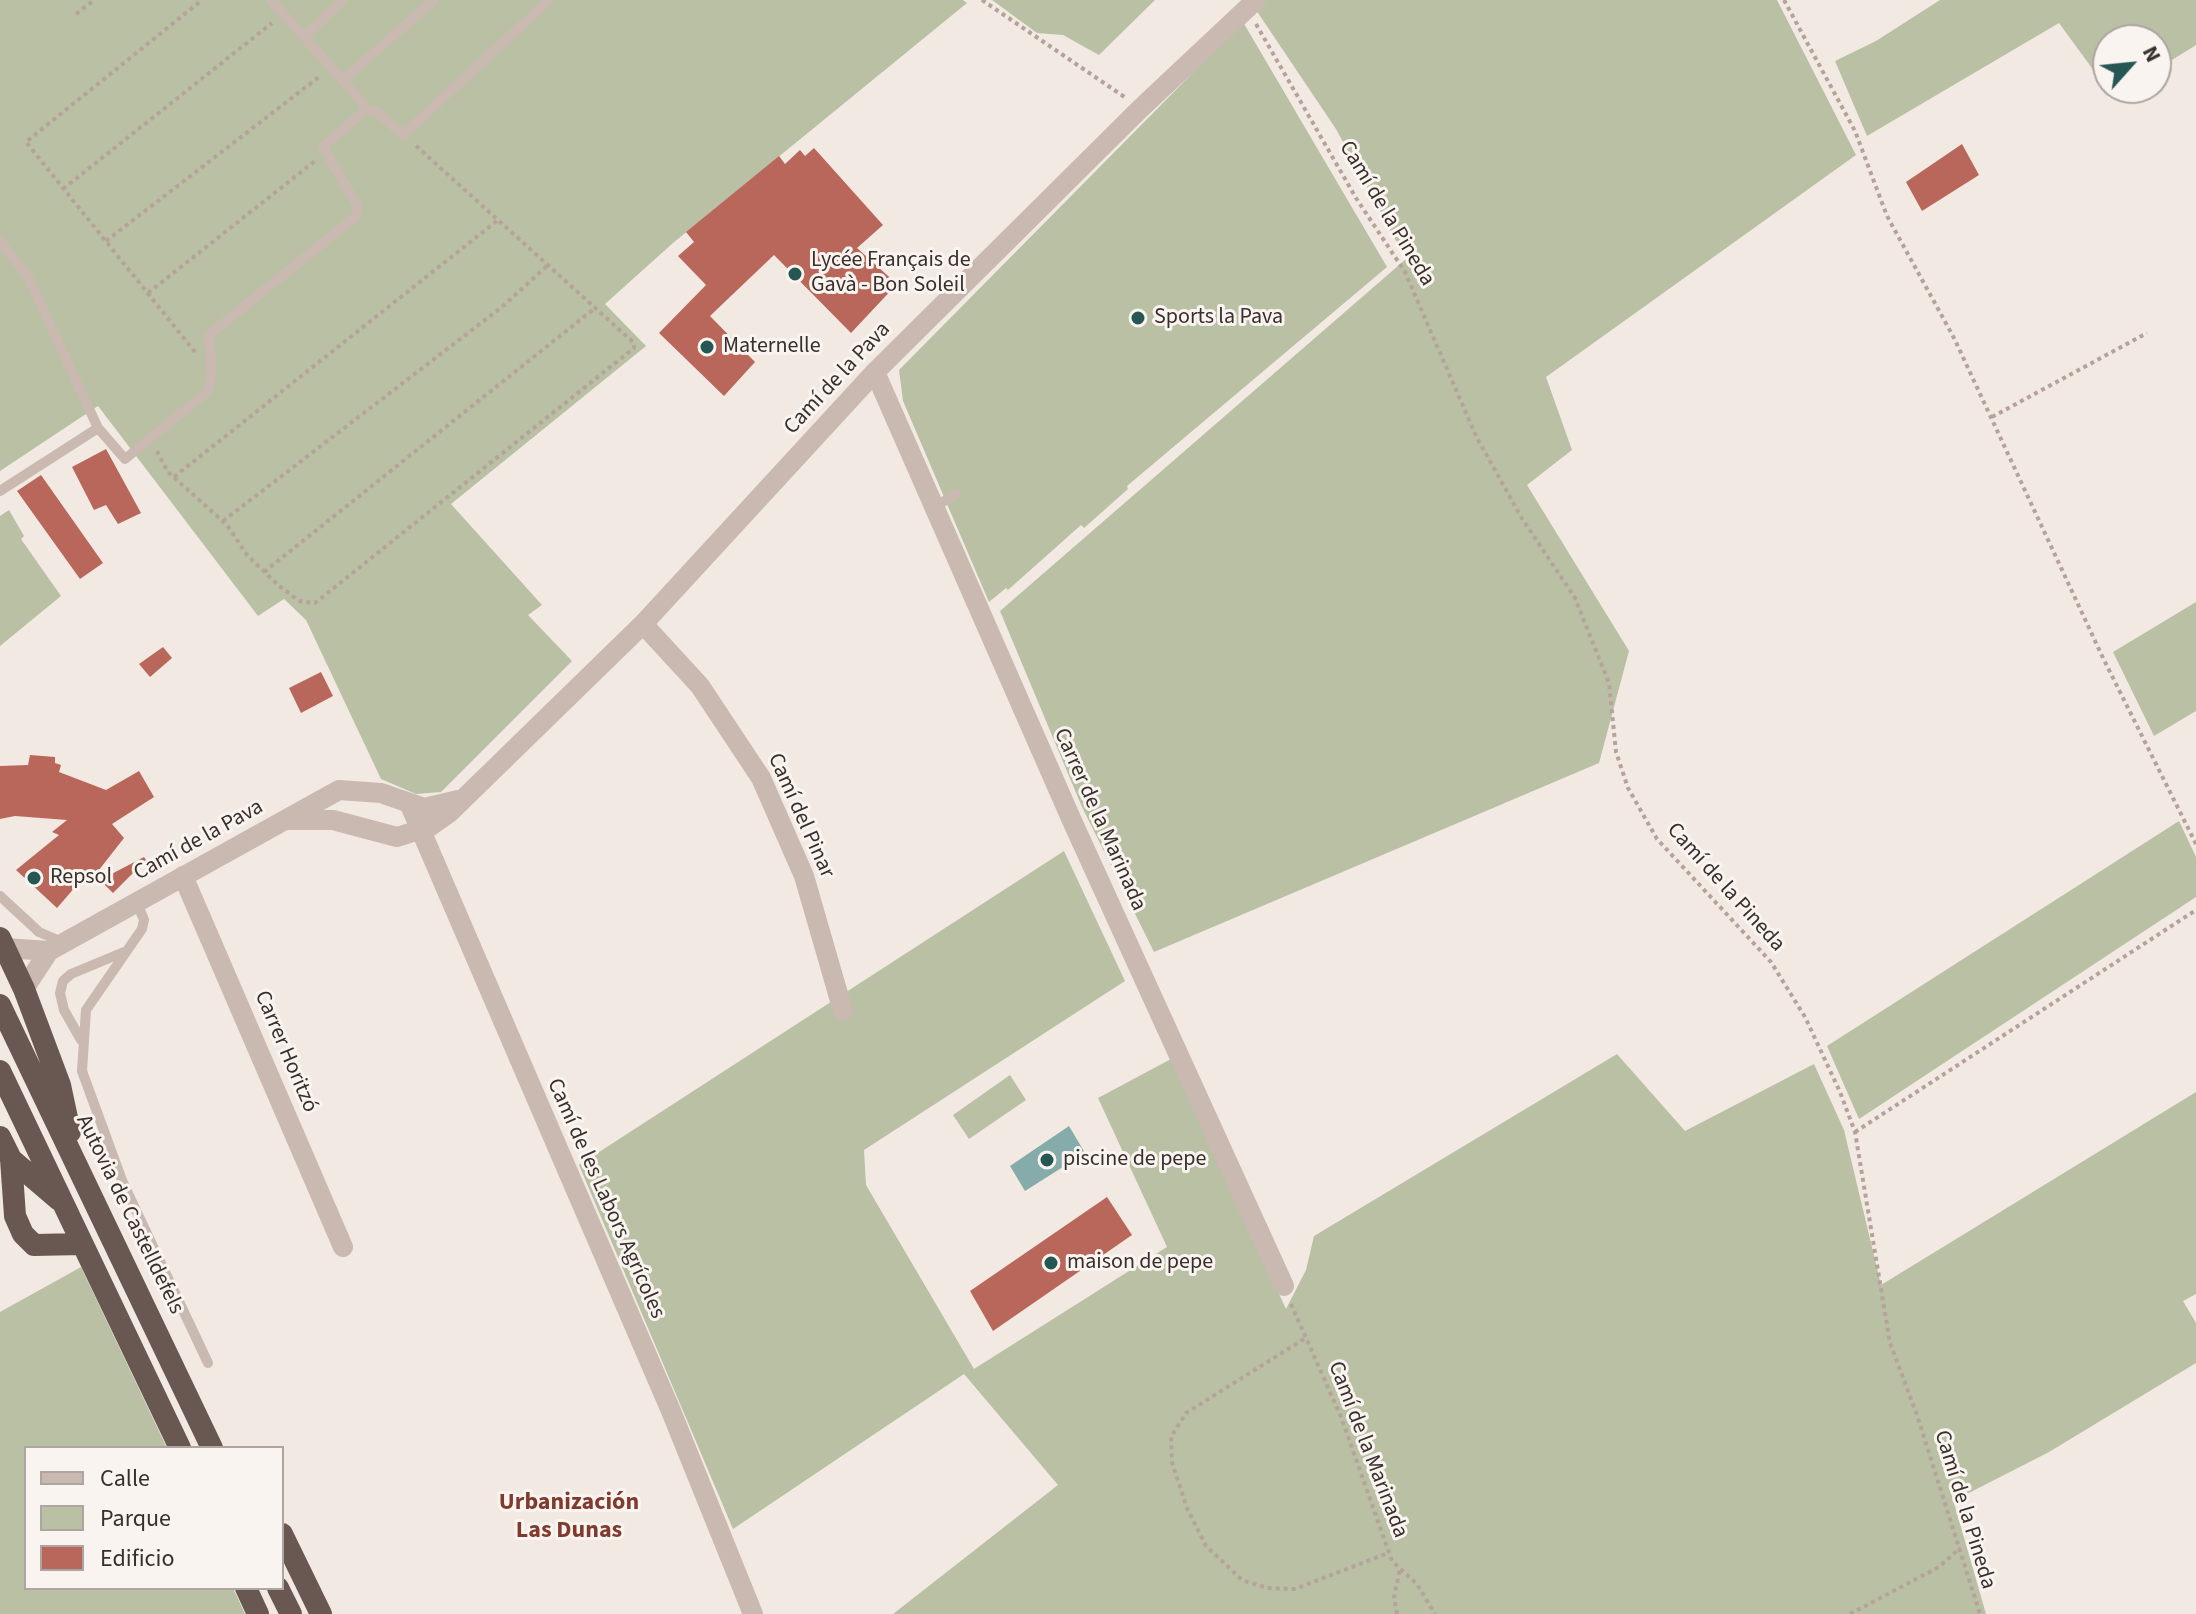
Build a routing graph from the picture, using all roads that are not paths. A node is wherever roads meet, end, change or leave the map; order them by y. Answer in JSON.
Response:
{"nodes":[{"id":1,"x":271,"y":0,"type":"edge"},
{"id":2,"x":343,"y":0,"type":"edge"},
{"id":3,"x":434,"y":0,"type":"edge"},
{"id":4,"x":549,"y":0,"type":"edge"},
{"id":5,"x":1252,"y":4,"type":"edge"},
{"id":6,"x":304,"y":37,"type":"junction"},
{"id":7,"x":342,"y":81,"type":"junction"},
{"id":8,"x":365,"y":110,"type":"junction"},
{"id":9,"x":0,"y":241,"type":"edge"},
{"id":10,"x":875,"y":372,"type":"junction"},
{"id":11,"x":98,"y":428,"type":"junction"},
{"id":12,"x":0,"y":491,"type":"edge"},
{"id":13,"x":956,"y":494,"type":"dead end"},
{"id":14,"x":936,"y":506,"type":"junction"},
{"id":15,"x":643,"y":624,"type":"junction"},
{"id":16,"x":462,"y":799,"type":"junction"},
{"id":17,"x":410,"y":805,"type":"junction"},
{"id":18,"x":289,"y":820,"type":"junction"},
{"id":19,"x":419,"y":832,"type":"junction"},
{"id":20,"x":183,"y":876,"type":"junction"},
{"id":21,"x":0,"y":896,"type":"edge"},
{"id":22,"x":137,"y":903,"type":"junction"},
{"id":23,"x":2,"y":943,"type":"edge"},
{"id":24,"x":57,"y":947,"type":"junction"},
{"id":25,"x":126,"y":952,"type":"junction"},
{"id":26,"x":24,"y":989,"type":"junction"},
{"id":27,"x":0,"y":1005,"type":"edge"},
{"id":28,"x":843,"y":1011,"type":"dead end"},
{"id":29,"x":82,"y":1042,"type":"junction"},
{"id":30,"x":0,"y":1071,"type":"edge"},
{"id":31,"x":4,"y":1145,"type":"edge"},
{"id":32,"x":77,"y":1169,"type":"junction"},
{"id":33,"x":64,"y":1205,"type":"junction"},
{"id":34,"x":82,"y":1244,"type":"junction"},
{"id":35,"x":343,"y":1247,"type":"dead end"},
{"id":36,"x":1284,"y":1286,"type":"road end"},
{"id":37,"x":208,"y":1363,"type":"dead end"},
{"id":38,"x":212,"y":1444,"type":"edge"},
{"id":39,"x":179,"y":1446,"type":"edge"},
{"id":40,"x":284,"y":1538,"type":"edge"},
{"id":41,"x":247,"y":1590,"type":"edge"},
{"id":42,"x":279,"y":1590,"type":"edge"},
{"id":43,"x":258,"y":1614,"type":"edge"},
{"id":44,"x":291,"y":1614,"type":"edge"},
{"id":45,"x":321,"y":1614,"type":"edge"},
{"id":46,"x":753,"y":1614,"type":"edge"}],
"edges":[{"from":1,"to":6,"type":"lane"},
{"from":2,"to":6,"type":"lane"},
{"from":3,"to":7,"type":"lane"},
{"from":4,"to":8,"type":"lane"},
{"from":5,"to":10,"type":"street","name":"Camí de la Pava"},
{"from":6,"to":7,"type":"lane"},
{"from":7,"to":8,"type":"lane"},
{"from":8,"to":11,"type":"lane"},
{"from":9,"to":11,"type":"lane"},
{"from":10,"to":14,"type":"street","name":"Carrer de la Marinada"},
{"from":10,"to":15,"type":"street","name":"Camí de la Pava"},
{"from":11,"to":12,"type":"lane"},
{"from":13,"to":14,"type":"lane"},
{"from":14,"to":36,"type":"street","name":"Carrer de la Marinada"},
{"from":15,"to":16,"type":"street","name":"Camí de la Pava"},
{"from":15,"to":28,"type":"street","name":"Camí del Pinar"},
{"from":16,"to":17,"type":"street","name":"Camí de la Pava"},
{"from":16,"to":19,"type":"street","name":"Camí de la Pava"},
{"from":17,"to":18,"type":"street","name":"Camí de la Pava"},
{"from":17,"to":19,"type":"street","name":"Camí de les Labors Agrícoles"},
{"from":18,"to":19,"type":"street","name":"Camí de la Pava"},
{"from":18,"to":20,"type":"street","name":"Camí de la Pava"},
{"from":19,"to":46,"type":"street","name":"Camí de les Labors Agrícoles"},
{"from":20,"to":22,"type":"street","name":"Camí de la Pava"},
{"from":20,"to":35,"type":"street","name":"Carrer Horitzó"},
{"from":21,"to":24,"type":"lane"},
{"from":22,"to":24,"type":"street","name":"Camí de la Pava"},
{"from":22,"to":25,"type":"lane"},
{"from":23,"to":24,"type":"street"},
{"from":23,"to":26,"type":"highway"},
{"from":24,"to":26,"type":"street","name":"Camí de la Pava"},
{"from":25,"to":29,"type":"lane"},
{"from":25,"to":29,"type":"lane"},
{"from":26,"to":32,"type":"highway"},
{"from":27,"to":32,"type":"highway","name":"Autovia de Castelldefels"},
{"from":29,"to":37,"type":"lane"},
{"from":30,"to":33,"type":"highway"},
{"from":31,"to":33,"type":"highway"},
{"from":31,"to":34,"type":"highway"},
{"from":32,"to":38,"type":"highway","name":"Autovia de Castelldefels"},
{"from":33,"to":34,"type":"highway"},
{"from":34,"to":39,"type":"highway"},
{"from":40,"to":45,"type":"highway"},
{"from":41,"to":43,"type":"highway"},
{"from":42,"to":44,"type":"highway"}]}
